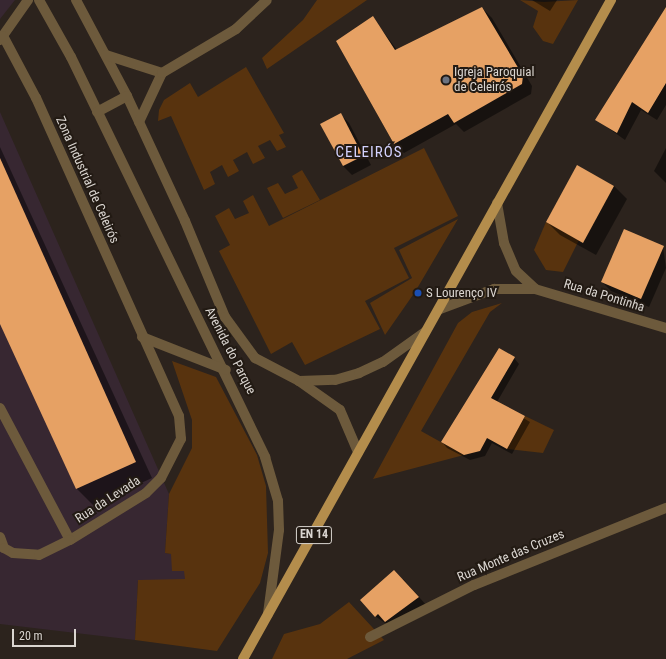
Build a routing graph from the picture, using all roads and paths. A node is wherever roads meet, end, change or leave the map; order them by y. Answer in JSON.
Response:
{"nodes":[{"id":1,"x":28,"y":0,"type":"edge"},
{"id":2,"x":39,"y":0,"type":"edge"},
{"id":3,"x":268,"y":0,"type":"edge"},
{"id":4,"x":611,"y":0,"type":"edge"},
{"id":5,"x":78,"y":1,"type":"edge"},
{"id":6,"x":2,"y":38,"type":"edge"},
{"id":7,"x":106,"y":55,"type":"junction"},
{"id":8,"x":162,"y":73,"type":"junction"},
{"id":9,"x":127,"y":96,"type":"junction"},
{"id":10,"x":97,"y":112,"type":"junction"},
{"id":11,"x":139,"y":122,"type":"junction"},
{"id":12,"x":497,"y":203,"type":"junction"},
{"id":13,"x":535,"y":289,"type":"junction"},
{"id":14,"x":440,"y":309,"type":"junction"},
{"id":15,"x":666,"y":328,"type":"edge"},
{"id":16,"x":425,"y":332,"type":"junction"},
{"id":17,"x":142,"y":337,"type":"junction"},
{"id":18,"x":226,"y":370,"type":"junction"},
{"id":19,"x":300,"y":381,"type":"junction"},
{"id":20,"x":0,"y":408,"type":"edge"},
{"id":21,"x":358,"y":452,"type":"junction"},
{"id":22,"x":666,"y":508,"type":"edge"},
{"id":23,"x":0,"y":537,"type":"edge"},
{"id":24,"x":70,"y":540,"type":"junction"},
{"id":25,"x":267,"y":617,"type":"junction"},
{"id":26,"x":370,"y":637,"type":"dead end"},
{"id":27,"x":243,"y":659,"type":"edge"}],
"edges":[{"from":1,"to":6,"type":"street"},
{"from":2,"to":10,"type":"street","name":"Avenida do Parque"},
{"from":3,"to":8,"type":"street"},
{"from":4,"to":12,"type":"main road","number":"EN 14"},
{"from":5,"to":7,"type":"street","name":"Avenida do Parque"},
{"from":6,"to":17,"type":"street","name":"Zona Industrial de Celeirós"},
{"from":7,"to":8,"type":"street"},
{"from":7,"to":9,"type":"street","name":"Avenida do Parque"},
{"from":8,"to":11,"type":"street"},
{"from":9,"to":10,"type":"street"},
{"from":9,"to":11,"type":"street","name":"Avenida do Parque"},
{"from":10,"to":18,"type":"street","name":"Avenida do Parque"},
{"from":11,"to":19,"type":"street","name":"Avenida do Parque"},
{"from":12,"to":13,"type":"street","name":"Rua da Pontinha"},
{"from":12,"to":14,"type":"main road","number":"EN 14"},
{"from":13,"to":14,"type":"street","name":"Rua da Pontinha"},
{"from":13,"to":15,"type":"street","name":"Rua da Pontinha"},
{"from":14,"to":16,"type":"main road","number":"EN 14"},
{"from":16,"to":19,"type":"street","name":"Avenida do Parque"},
{"from":16,"to":21,"type":"main road","number":"EN 14"},
{"from":17,"to":18,"type":"street"},
{"from":17,"to":24,"type":"street","name":"Rua da Levada"},
{"from":18,"to":25,"type":"street","name":"Avenida do Parque"},
{"from":19,"to":21,"type":"street","name":"Avenida do Parque"},
{"from":20,"to":24,"type":"street","name":"Rua da Levada"},
{"from":21,"to":25,"type":"main road","number":"EN 14"},
{"from":22,"to":26,"type":"street","name":"Rua Monte das Cruzes"},
{"from":23,"to":24,"type":"street"},
{"from":25,"to":27,"type":"main road","number":"EN 14"}]}
